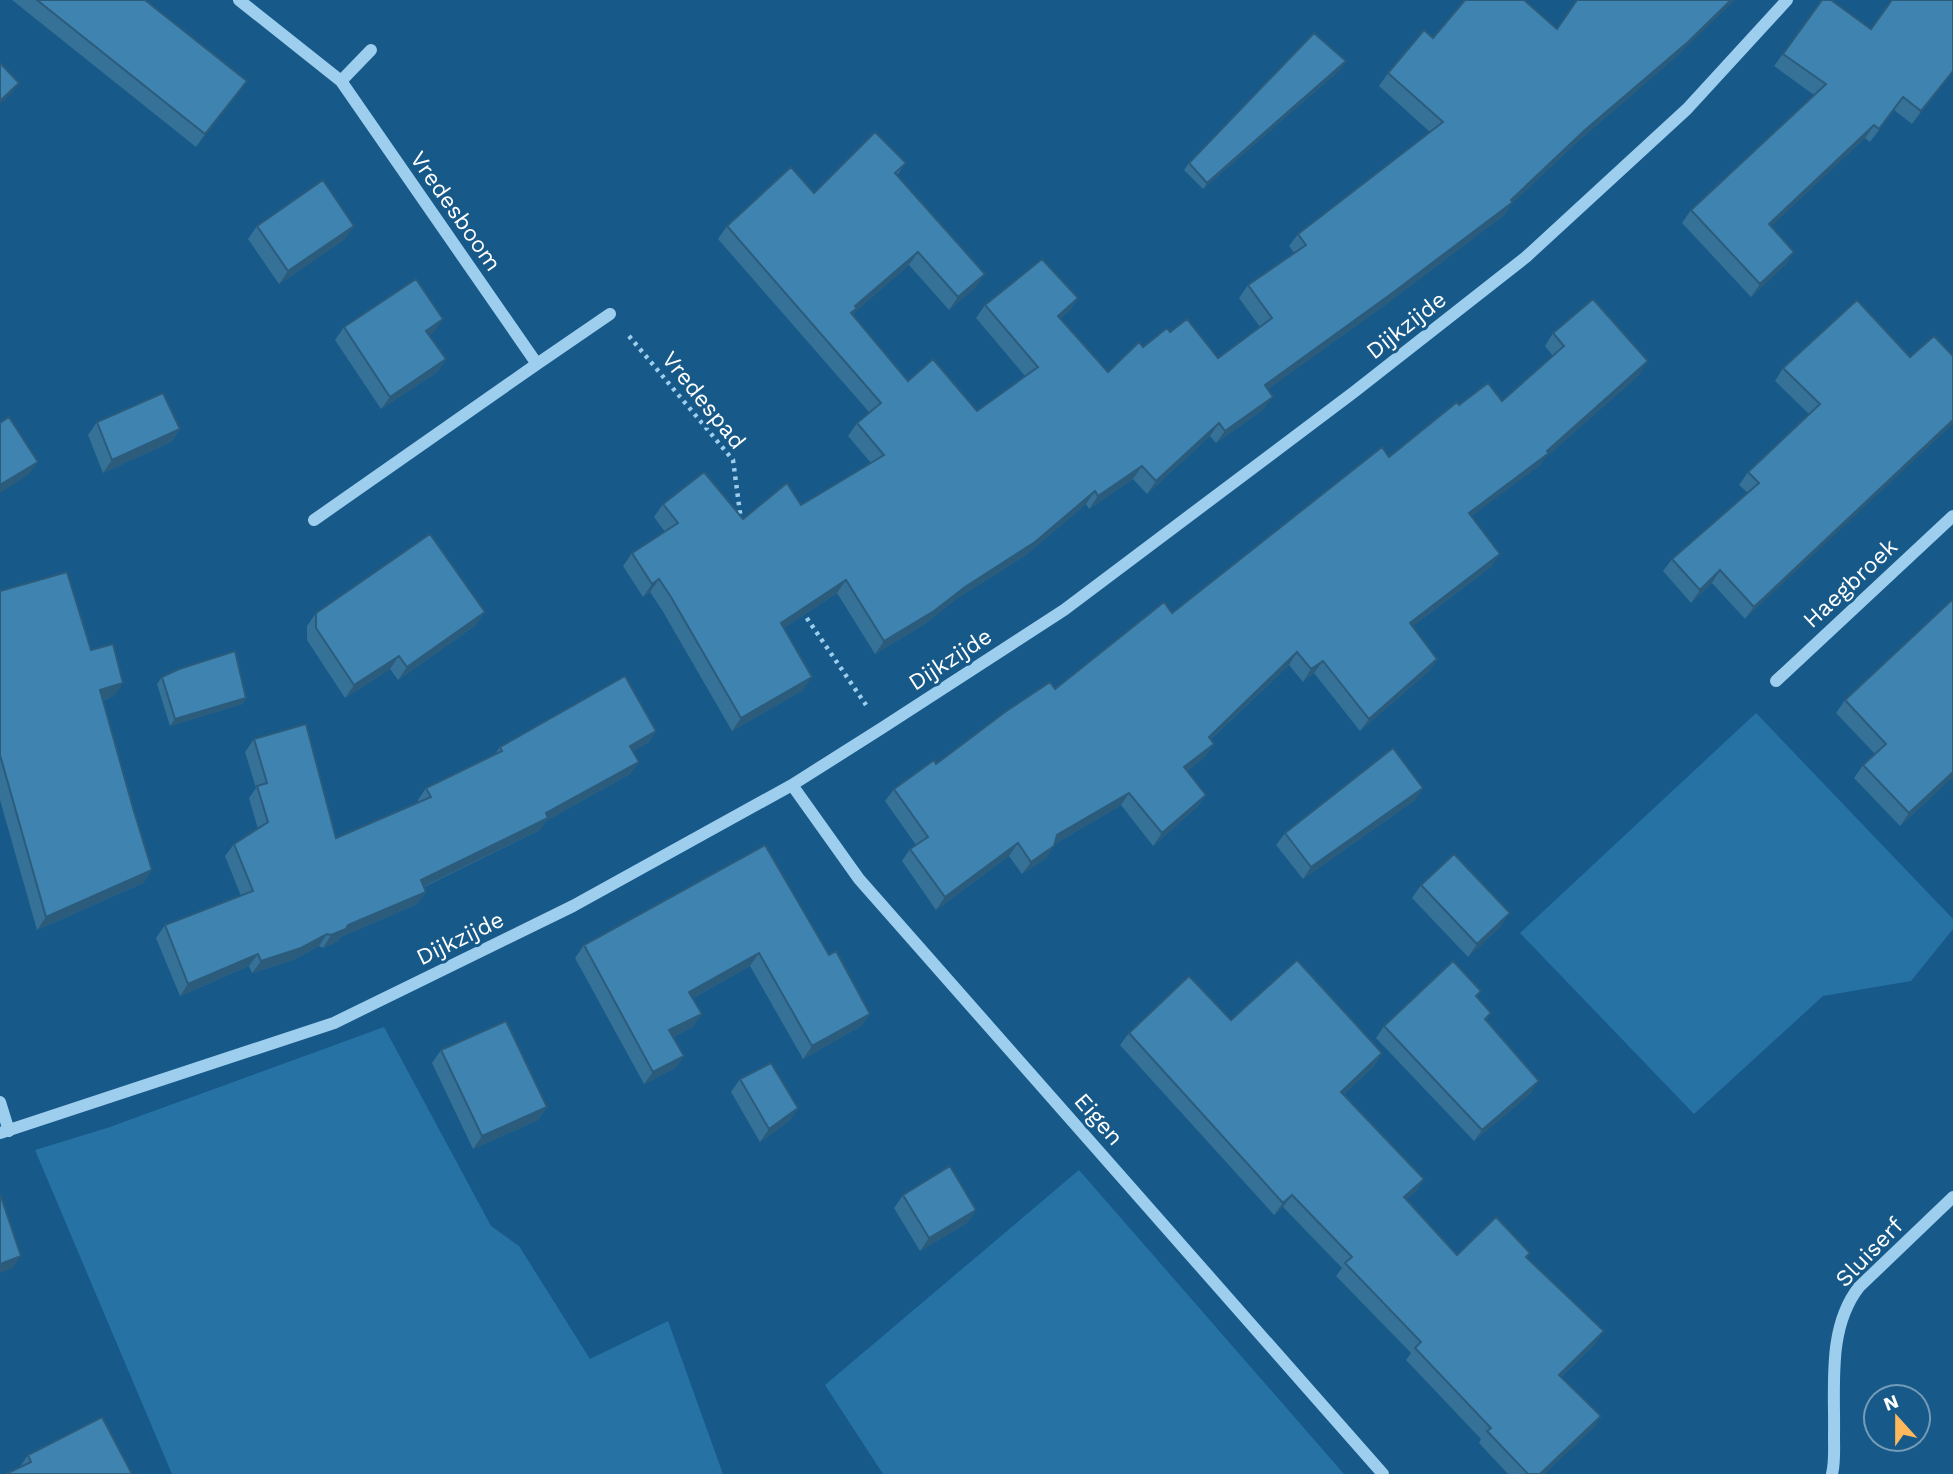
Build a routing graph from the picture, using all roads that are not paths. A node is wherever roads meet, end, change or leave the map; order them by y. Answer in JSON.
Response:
{"nodes":[{"id":1,"x":239,"y":0,"type":"edge"},
{"id":2,"x":1787,"y":0,"type":"edge"},
{"id":3,"x":371,"y":50,"type":"dead end"},
{"id":4,"x":341,"y":81,"type":"junction"},
{"id":5,"x":611,"y":314,"type":"road end"},
{"id":6,"x":537,"y":364,"type":"junction"},
{"id":7,"x":1953,"y":516,"type":"edge"},
{"id":8,"x":314,"y":520,"type":"dead end"},
{"id":9,"x":1776,"y":681,"type":"dead end"},
{"id":10,"x":792,"y":785,"type":"junction"},
{"id":11,"x":0,"y":1101,"type":"edge"},
{"id":12,"x":4,"y":1132,"type":"edge"},
{"id":13,"x":1953,"y":1197,"type":"edge"},
{"id":14,"x":1383,"y":1474,"type":"edge"},
{"id":15,"x":1832,"y":1474,"type":"edge"}],
"edges":[{"from":1,"to":4,"type":"street","name":"Vredesboom"},
{"from":2,"to":10,"type":"street","name":"Dijkzijde"},
{"from":3,"to":4,"type":"street"},
{"from":4,"to":6,"type":"street","name":"Vredesboom"},
{"from":5,"to":6,"type":"street"},
{"from":6,"to":8,"type":"street"},
{"from":7,"to":9,"type":"street","name":"Haegbroek"},
{"from":10,"to":12,"type":"street","name":"Dijkzijde"},
{"from":10,"to":14,"type":"street","name":"Eigen"},
{"from":11,"to":12,"type":"street"},
{"from":13,"to":15,"type":"street","name":"Sluiserf"}]}
